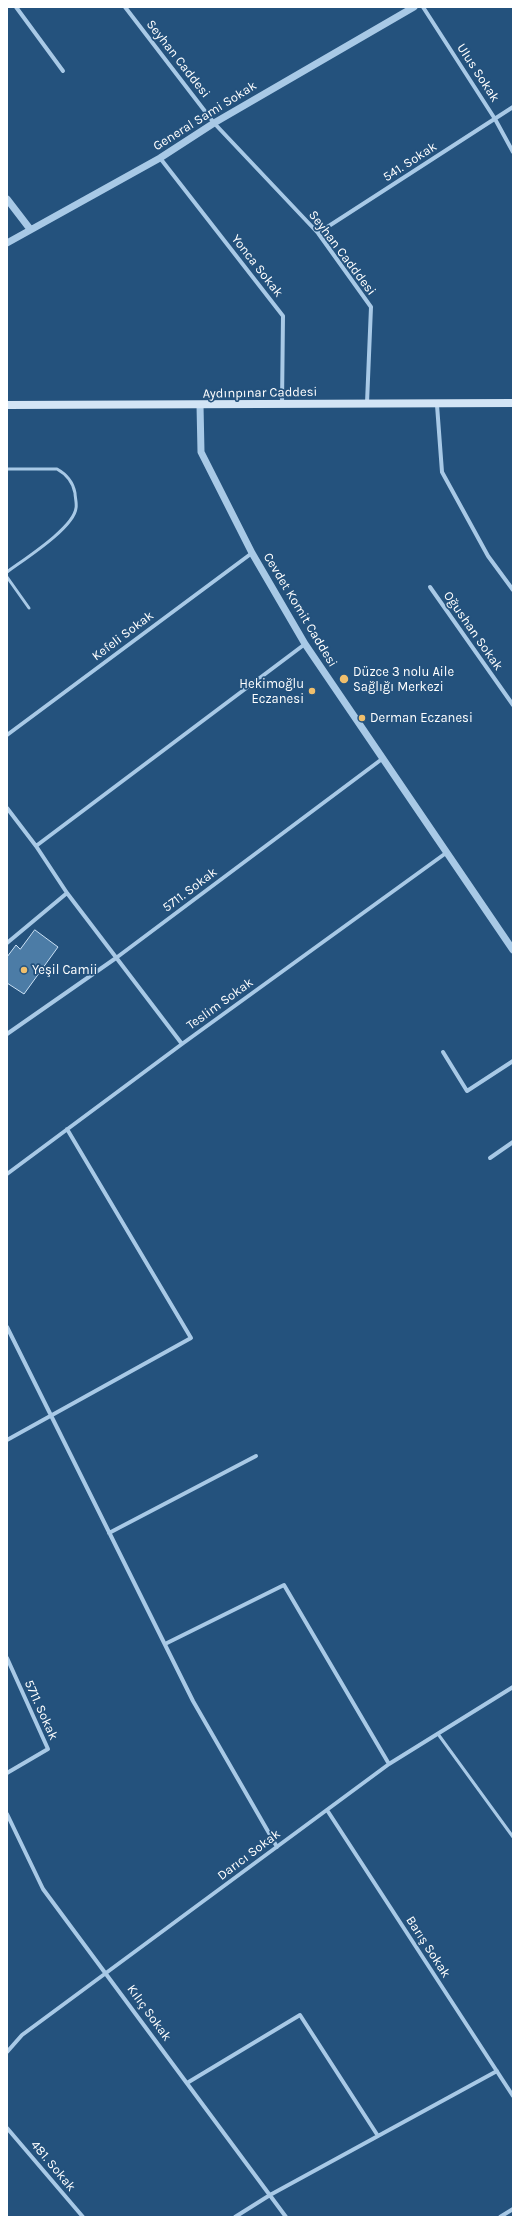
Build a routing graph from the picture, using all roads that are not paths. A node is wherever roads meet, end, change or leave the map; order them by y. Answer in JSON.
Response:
{"nodes":[{"id":1,"x":16,"y":7,"type":"edge"},
{"id":2,"x":125,"y":7,"type":"edge"},
{"id":3,"x":414,"y":7,"type":"edge"},
{"id":4,"x":424,"y":7,"type":"edge"},
{"id":5,"x":63,"y":70,"type":"dead end"},
{"id":6,"x":513,"y":107,"type":"edge"},
{"id":7,"x":496,"y":119,"type":"junction"},
{"id":8,"x":214,"y":123,"type":"junction"},
{"id":9,"x":513,"y":152,"type":"edge"},
{"id":10,"x":160,"y":158,"type":"junction"},
{"id":11,"x":7,"y":199,"type":"edge"},
{"id":12,"x":30,"y":229,"type":"junction"},
{"id":13,"x":318,"y":233,"type":"junction"},
{"id":14,"x":7,"y":243,"type":"edge"},
{"id":15,"x":513,"y":403,"type":"edge"},
{"id":16,"x":282,"y":404,"type":"junction"},
{"id":17,"x":368,"y":404,"type":"junction"},
{"id":18,"x":436,"y":404,"type":"junction"},
{"id":19,"x":7,"y":405,"type":"edge"},
{"id":20,"x":200,"y":405,"type":"junction"},
{"id":21,"x":7,"y":469,"type":"edge"},
{"id":22,"x":252,"y":553,"type":"junction"},
{"id":23,"x":7,"y":572,"type":"edge"},
{"id":24,"x":7,"y":577,"type":"edge"},
{"id":25,"x":430,"y":587,"type":"dead end"},
{"id":26,"x":513,"y":590,"type":"edge"},
{"id":27,"x":29,"y":608,"type":"dead end"},
{"id":28,"x":305,"y":644,"type":"junction"},
{"id":29,"x":513,"y":705,"type":"edge"},
{"id":30,"x":7,"y":735,"type":"edge"},
{"id":31,"x":382,"y":759,"type":"junction"},
{"id":32,"x":7,"y":809,"type":"edge"},
{"id":33,"x":36,"y":846,"type":"junction"},
{"id":34,"x":446,"y":853,"type":"junction"},
{"id":35,"x":67,"y":893,"type":"junction"},
{"id":36,"x":7,"y":943,"type":"edge"},
{"id":37,"x":513,"y":950,"type":"edge"},
{"id":38,"x":116,"y":958,"type":"junction"},
{"id":39,"x":7,"y":1034,"type":"edge"},
{"id":40,"x":182,"y":1044,"type":"junction"},
{"id":41,"x":443,"y":1052,"type":"dead end"},
{"id":42,"x":513,"y":1061,"type":"edge"},
{"id":43,"x":67,"y":1129,"type":"junction"},
{"id":44,"x":513,"y":1142,"type":"edge"},
{"id":45,"x":490,"y":1158,"type":"dead end"},
{"id":46,"x":7,"y":1174,"type":"edge"},
{"id":47,"x":7,"y":1327,"type":"edge"},
{"id":48,"x":51,"y":1416,"type":"junction"},
{"id":49,"x":7,"y":1440,"type":"edge"},
{"id":50,"x":256,"y":1456,"type":"dead end"},
{"id":51,"x":109,"y":1533,"type":"junction"},
{"id":52,"x":165,"y":1644,"type":"junction"},
{"id":53,"x":7,"y":1658,"type":"edge"},
{"id":54,"x":513,"y":1687,"type":"edge"},
{"id":55,"x":438,"y":1734,"type":"junction"},
{"id":56,"x":389,"y":1764,"type":"junction"},
{"id":57,"x":7,"y":1773,"type":"edge"},
{"id":58,"x":327,"y":1810,"type":"junction"},
{"id":59,"x":7,"y":1814,"type":"edge"},
{"id":60,"x":513,"y":1837,"type":"edge"},
{"id":61,"x":277,"y":1847,"type":"junction"},
{"id":62,"x":107,"y":1973,"type":"junction"},
{"id":63,"x":7,"y":2052,"type":"edge"},
{"id":64,"x":497,"y":2071,"type":"junction"},
{"id":65,"x":187,"y":2082,"type":"junction"},
{"id":66,"x":513,"y":2096,"type":"edge"},
{"id":67,"x":7,"y":2128,"type":"edge"},
{"id":68,"x":378,"y":2136,"type":"junction"},
{"id":69,"x":270,"y":2196,"type":"junction"},
{"id":70,"x":513,"y":2209,"type":"edge"},
{"id":71,"x":83,"y":2217,"type":"edge"},
{"id":72,"x":235,"y":2217,"type":"edge"},
{"id":73,"x":286,"y":2217,"type":"edge"},
{"id":74,"x":500,"y":2217,"type":"edge"}],
"edges":[{"from":1,"to":5,"type":"street"},
{"from":2,"to":8,"type":"street","name":"Seyhan Caddesi"},
{"from":3,"to":8,"type":"street","name":"General Sami Sokak"},
{"from":4,"to":7,"type":"street","name":"Ulus Sokak"},
{"from":6,"to":7,"type":"street","name":"541. Sokak"},
{"from":7,"to":9,"type":"street","name":"Ulus Sokak"},
{"from":7,"to":13,"type":"street","name":"541. Sokak"},
{"from":8,"to":10,"type":"street","name":"General Sami Sokak"},
{"from":8,"to":13,"type":"street","name":"Seyhan Cadddesi"},
{"from":10,"to":12,"type":"street","name":"General Sami Sokak"},
{"from":10,"to":16,"type":"street","name":"Yonca Sokak"},
{"from":11,"to":12,"type":"street"},
{"from":12,"to":14,"type":"street","name":"General Sami Sokak"},
{"from":13,"to":17,"type":"street","name":"Seyhan Cadddesi"},
{"from":15,"to":18,"type":"main road","name":"Aydınpınar Caddesi"},
{"from":16,"to":17,"type":"main road","name":"Aydınpınar Caddesi"},
{"from":16,"to":20,"type":"main road","name":"Aydınpınar Caddesi"},
{"from":17,"to":18,"type":"main road","name":"Aydınpınar Caddesi"},
{"from":18,"to":26,"type":"street"},
{"from":19,"to":20,"type":"main road","name":"Aydınpınar Caddesi"},
{"from":20,"to":22,"type":"street","name":"Cevdet Komit Caddesi"},
{"from":21,"to":23,"type":"lane"},
{"from":22,"to":28,"type":"street","name":"Cevdet Komit Caddesi"},
{"from":22,"to":30,"type":"street","name":"Kefeli Sokak"},
{"from":24,"to":27,"type":"lane"},
{"from":25,"to":29,"type":"street","name":"Oğushan Sokak"},
{"from":28,"to":31,"type":"street","name":"Cevdet Komit Caddesi"},
{"from":28,"to":33,"type":"street"},
{"from":31,"to":34,"type":"street","name":"Cevdet Komit Caddesi"},
{"from":31,"to":38,"type":"street","name":"5711. Sokak"},
{"from":32,"to":33,"type":"street"},
{"from":33,"to":35,"type":"street"},
{"from":34,"to":37,"type":"street","name":"Cevdet Komit Caddesi"},
{"from":34,"to":40,"type":"street","name":"Teslim Sokak"},
{"from":35,"to":36,"type":"street"},
{"from":35,"to":38,"type":"street"},
{"from":38,"to":39,"type":"street","name":"5711. Sokak"},
{"from":38,"to":40,"type":"street"},
{"from":40,"to":43,"type":"street","name":"Teslim Sokak"},
{"from":41,"to":42,"type":"street"},
{"from":43,"to":46,"type":"street","name":"Teslim Sokak"},
{"from":43,"to":48,"type":"street"},
{"from":44,"to":45,"type":"street"},
{"from":47,"to":48,"type":"street"},
{"from":48,"to":49,"type":"street"},
{"from":48,"to":51,"type":"street"},
{"from":50,"to":51,"type":"street"},
{"from":51,"to":52,"type":"street"},
{"from":52,"to":56,"type":"street"},
{"from":52,"to":61,"type":"street"},
{"from":53,"to":57,"type":"street","name":"5711. Sokak"},
{"from":54,"to":55,"type":"street","name":"Darıcı Sokak"},
{"from":55,"to":56,"type":"street","name":"Darıcı Sokak"},
{"from":55,"to":60,"type":"lane"},
{"from":56,"to":58,"type":"street","name":"Darıcı Sokak"},
{"from":58,"to":61,"type":"street","name":"Darıcı Sokak"},
{"from":58,"to":64,"type":"street","name":"Barış Sokak"},
{"from":59,"to":62,"type":"street","name":"Kılıç Sokak"},
{"from":61,"to":62,"type":"street","name":"Darıcı Sokak"},
{"from":62,"to":63,"type":"street","name":"Darıcı Sokak"},
{"from":62,"to":65,"type":"street","name":"Kılıç Sokak"},
{"from":64,"to":66,"type":"street","name":"Barış Sokak"},
{"from":64,"to":68,"type":"street"},
{"from":65,"to":68,"type":"street"},
{"from":65,"to":69,"type":"street","name":"Kılıç Sokak"},
{"from":67,"to":71,"type":"street","name":"481. Sokak"},
{"from":68,"to":69,"type":"street"},
{"from":69,"to":72,"type":"street"},
{"from":69,"to":73,"type":"street","name":"Kılıç Sokak"},
{"from":70,"to":74,"type":"street"}]}
